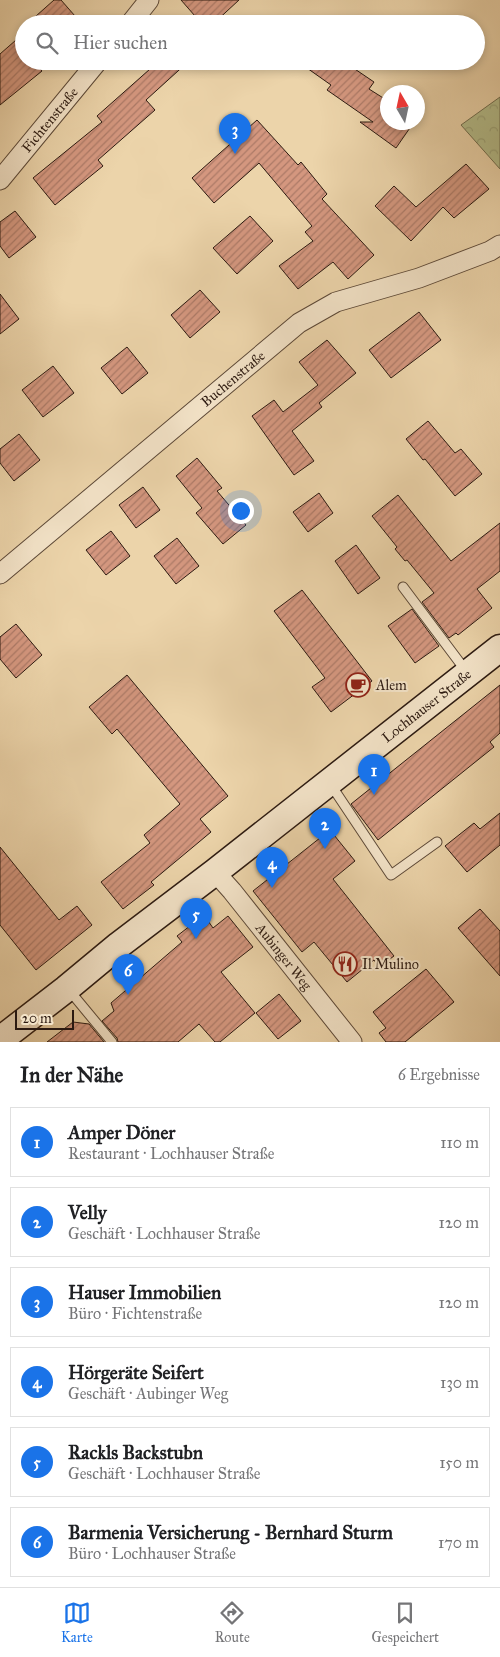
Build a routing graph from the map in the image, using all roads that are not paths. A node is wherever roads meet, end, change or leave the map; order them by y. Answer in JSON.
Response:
{"nodes":[{"id":1,"x":149,"y":0,"type":"edge"},
{"id":2,"x":137,"y":15,"type":"edge"},
{"id":3,"x":91,"y":70,"type":"edge"},
{"id":4,"x":0,"y":180,"type":"edge"},
{"id":5,"x":500,"y":245,"type":"edge"},
{"id":6,"x":0,"y":574,"type":"edge"},
{"id":7,"x":403,"y":587,"type":"dead end"},
{"id":8,"x":500,"y":648,"type":"edge"},
{"id":9,"x":467,"y":673,"type":"junction"},
{"id":10,"x":329,"y":783,"type":"junction"},
{"id":11,"x":437,"y":842,"type":"dead end"},
{"id":12,"x":215,"y":872,"type":"junction"},
{"id":13,"x":67,"y":988,"type":"junction"},
{"id":14,"x":0,"y":1040,"type":"edge"},
{"id":15,"x":112,"y":1042,"type":"edge"},
{"id":16,"x":352,"y":1042,"type":"edge"}],
"edges":[{"from":1,"to":2,"type":"street"},
{"from":3,"to":4,"type":"street","name":"Fichtenstraße"},
{"from":5,"to":6,"type":"street","name":"Buchenstraße"},
{"from":7,"to":9,"type":"lane"},
{"from":8,"to":9,"type":"street","name":"Lochhauser Straße"},
{"from":9,"to":10,"type":"street","name":"Lochhauser Straße"},
{"from":10,"to":11,"type":"lane"},
{"from":10,"to":12,"type":"street","name":"Lochhauser Straße"},
{"from":12,"to":13,"type":"street","name":"Lochhauser Straße"},
{"from":12,"to":16,"type":"street","name":"Aubinger Weg"},
{"from":13,"to":14,"type":"street","name":"Lochhauser Straße"},
{"from":13,"to":15,"type":"lane"}]}
